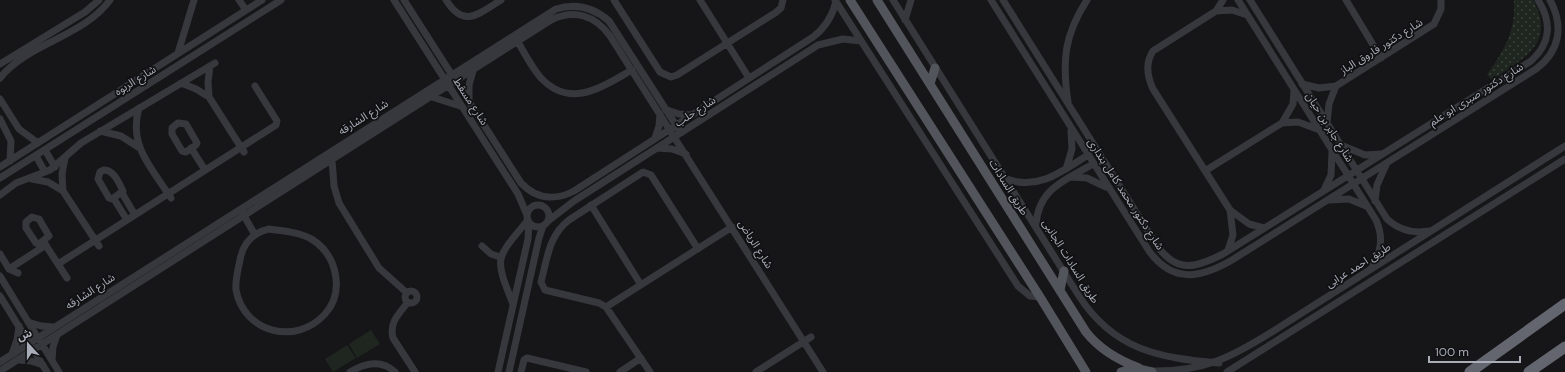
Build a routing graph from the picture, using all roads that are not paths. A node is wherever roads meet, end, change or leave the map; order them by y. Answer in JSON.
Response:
{"nodes":[{"id":1,"x":99,"y":0,"type":"edge"},
{"id":2,"x":110,"y":0,"type":"edge"},
{"id":3,"x":194,"y":0,"type":"edge"},
{"id":4,"x":239,"y":0,"type":"edge"},
{"id":5,"x":282,"y":0,"type":"edge"},
{"id":6,"x":394,"y":0,"type":"edge"},
{"id":7,"x":404,"y":0,"type":"edge"},
{"id":8,"x":446,"y":0,"type":"edge"},
{"id":9,"x":501,"y":0,"type":"edge"},
{"id":10,"x":614,"y":0,"type":"edge"},
{"id":11,"x":700,"y":0,"type":"edge"},
{"id":12,"x":783,"y":0,"type":"edge"},
{"id":13,"x":850,"y":0,"type":"edge"},
{"id":14,"x":877,"y":0,"type":"edge"},
{"id":15,"x":893,"y":0,"type":"edge"},
{"id":16,"x":911,"y":0,"type":"edge"},
{"id":17,"x":991,"y":0,"type":"edge"},
{"id":18,"x":1002,"y":0,"type":"edge"},
{"id":19,"x":1087,"y":0,"type":"edge"},
{"id":20,"x":1223,"y":0,"type":"edge"},
{"id":21,"x":1238,"y":0,"type":"edge"},
{"id":22,"x":1250,"y":0,"type":"edge"},
{"id":23,"x":1257,"y":0,"type":"edge"},
{"id":24,"x":1346,"y":0,"type":"edge"},
{"id":25,"x":1441,"y":0,"type":"edge"},
{"id":26,"x":1538,"y":0,"type":"edge"},
{"id":27,"x":1550,"y":0,"type":"edge"},
{"id":28,"x":258,"y":1,"type":"edge"},
{"id":29,"x":835,"y":1,"type":"edge"},
{"id":30,"x":246,"y":10,"type":"junction"},
{"id":31,"x":1256,"y":10,"type":"junction"},
{"id":32,"x":1216,"y":11,"type":"junction"},
{"id":33,"x":1247,"y":15,"type":"junction"},
{"id":34,"x":906,"y":20,"type":"junction"},
{"id":35,"x":861,"y":41,"type":"junction"},
{"id":36,"x":518,"y":42,"type":"junction"},
{"id":37,"x":728,"y":44,"type":"junction"},
{"id":38,"x":178,"y":53,"type":"junction"},
{"id":39,"x":1381,"y":58,"type":"junction"},
{"id":40,"x":0,"y":64,"type":"edge"},
{"id":41,"x":935,"y":68,"type":"junction"},
{"id":42,"x":632,"y":70,"type":"junction"},
{"id":43,"x":473,"y":71,"type":"junction"},
{"id":44,"x":146,"y":74,"type":"junction"},
{"id":45,"x":452,"y":74,"type":"junction"},
{"id":46,"x":0,"y":78,"type":"edge"},
{"id":47,"x":750,"y":78,"type":"junction"},
{"id":48,"x":444,"y":79,"type":"junction"},
{"id":49,"x":457,"y":81,"type":"junction"},
{"id":50,"x":151,"y":82,"type":"junction"},
{"id":51,"x":181,"y":83,"type":"junction"},
{"id":52,"x":930,"y":84,"type":"junction"},
{"id":53,"x":1302,"y":84,"type":"junction"},
{"id":54,"x":255,"y":86,"type":"dead end"},
{"id":55,"x":1336,"y":86,"type":"junction"},
{"id":56,"x":449,"y":87,"type":"junction"},
{"id":57,"x":1294,"y":89,"type":"junction"},
{"id":58,"x":209,"y":97,"type":"junction"},
{"id":59,"x":432,"y":97,"type":"junction"},
{"id":60,"x":0,"y":99,"type":"edge"},
{"id":61,"x":469,"y":100,"type":"junction"},
{"id":62,"x":1468,"y":100,"type":"junction"},
{"id":63,"x":1068,"y":105,"type":"junction"},
{"id":64,"x":461,"y":106,"type":"junction"},
{"id":65,"x":139,"y":108,"type":"junction"},
{"id":66,"x":1473,"y":109,"type":"junction"},
{"id":67,"x":667,"y":110,"type":"junction"},
{"id":68,"x":660,"y":114,"type":"junction"},
{"id":69,"x":692,"y":114,"type":"junction"},
{"id":70,"x":0,"y":120,"type":"edge"},
{"id":71,"x":1282,"y":123,"type":"junction"},
{"id":72,"x":1327,"y":124,"type":"junction"},
{"id":73,"x":65,"y":126,"type":"junction"},
{"id":74,"x":673,"y":127,"type":"junction"},
{"id":75,"x":1071,"y":128,"type":"junction"},
{"id":76,"x":1319,"y":130,"type":"junction"},
{"id":77,"x":100,"y":131,"type":"junction"},
{"id":78,"x":23,"y":133,"type":"junction"},
{"id":79,"x":70,"y":134,"type":"junction"},
{"id":80,"x":678,"y":135,"type":"junction"},
{"id":81,"x":655,"y":138,"type":"junction"},
{"id":82,"x":11,"y":141,"type":"junction"},
{"id":83,"x":38,"y":143,"type":"junction"},
{"id":84,"x":1341,"y":145,"type":"junction"},
{"id":85,"x":1565,"y":146,"type":"edge"},
{"id":86,"x":138,"y":147,"type":"junction"},
{"id":87,"x":191,"y":148,"type":"dead end"},
{"id":88,"x":657,"y":148,"type":"junction"},
{"id":89,"x":45,"y":150,"type":"junction"},
{"id":90,"x":242,"y":150,"type":"junction"},
{"id":91,"x":1332,"y":150,"type":"junction"},
{"id":92,"x":686,"y":154,"type":"junction"},
{"id":93,"x":1383,"y":154,"type":"junction"},
{"id":94,"x":36,"y":156,"type":"junction"},
{"id":95,"x":1088,"y":156,"type":"junction"},
{"id":96,"x":65,"y":158,"type":"junction"},
{"id":97,"x":1565,"y":159,"type":"edge"},
{"id":98,"x":332,"y":160,"type":"junction"},
{"id":99,"x":10,"y":161,"type":"junction"},
{"id":100,"x":1387,"y":163,"type":"junction"},
{"id":101,"x":1093,"y":164,"type":"junction"},
{"id":102,"x":0,"y":167,"type":"edge"},
{"id":103,"x":55,"y":167,"type":"junction"},
{"id":104,"x":1066,"y":169,"type":"junction"},
{"id":105,"x":205,"y":170,"type":"junction"},
{"id":106,"x":1356,"y":170,"type":"junction"},
{"id":107,"x":1205,"y":171,"type":"junction"},
{"id":108,"x":45,"y":172,"type":"junction"},
{"id":109,"x":1348,"y":176,"type":"junction"},
{"id":110,"x":1071,"y":177,"type":"junction"},
{"id":111,"x":0,"y":178,"type":"edge"},
{"id":112,"x":30,"y":179,"type":"junction"},
{"id":113,"x":1007,"y":179,"type":"junction"},
{"id":114,"x":1362,"y":179,"type":"junction"},
{"id":115,"x":1353,"y":184,"type":"junction"},
{"id":116,"x":1108,"y":188,"type":"junction"},
{"id":117,"x":63,"y":191,"type":"junction"},
{"id":118,"x":1323,"y":191,"type":"junction"},
{"id":119,"x":122,"y":193,"type":"junction"},
{"id":120,"x":0,"y":195,"type":"edge"},
{"id":121,"x":169,"y":196,"type":"junction"},
{"id":122,"x":1486,"y":196,"type":"junction"},
{"id":123,"x":114,"y":198,"type":"junction"},
{"id":124,"x":545,"y":198,"type":"junction"},
{"id":125,"x":1327,"y":200,"type":"junction"},
{"id":126,"x":1375,"y":201,"type":"junction"},
{"id":127,"x":591,"y":205,"type":"junction"},
{"id":128,"x":1492,"y":205,"type":"junction"},
{"id":129,"x":543,"y":206,"type":"junction"},
{"id":130,"x":1367,"y":206,"type":"junction"},
{"id":131,"x":240,"y":209,"type":"junction"},
{"id":132,"x":1230,"y":210,"type":"junction"},
{"id":133,"x":135,"y":215,"type":"junction"},
{"id":134,"x":244,"y":216,"type":"junction"},
{"id":135,"x":528,"y":219,"type":"junction"},
{"id":136,"x":127,"y":220,"type":"junction"},
{"id":137,"x":546,"y":223,"type":"junction"},
{"id":138,"x":1036,"y":226,"type":"junction"},
{"id":139,"x":732,"y":227,"type":"junction"},
{"id":140,"x":1264,"y":228,"type":"junction"},
{"id":141,"x":1433,"y":230,"type":"junction"},
{"id":142,"x":1149,"y":233,"type":"junction"},
{"id":143,"x":256,"y":235,"type":"junction"},
{"id":144,"x":1140,"y":238,"type":"junction"},
{"id":145,"x":97,"y":243,"type":"junction"},
{"id":146,"x":482,"y":246,"type":"dead end"},
{"id":147,"x":698,"y":248,"type":"junction"},
{"id":148,"x":1228,"y":250,"type":"junction"},
{"id":149,"x":0,"y":254,"type":"edge"},
{"id":150,"x":500,"y":257,"type":"junction"},
{"id":151,"x":159,"y":260,"type":"junction"},
{"id":152,"x":58,"y":264,"type":"junction"},
{"id":153,"x":164,"y":268,"type":"junction"},
{"id":154,"x":9,"y":269,"type":"junction"},
{"id":155,"x":1370,"y":270,"type":"junction"},
{"id":156,"x":1064,"y":271,"type":"junction"},
{"id":157,"x":18,"y":273,"type":"dead end"},
{"id":158,"x":0,"y":276,"type":"edge"},
{"id":159,"x":67,"y":278,"type":"dead end"},
{"id":160,"x":641,"y":285,"type":"junction"},
{"id":161,"x":1060,"y":290,"type":"junction"},
{"id":162,"x":407,"y":293,"type":"junction"},
{"id":163,"x":0,"y":296,"type":"edge"},
{"id":164,"x":1040,"y":297,"type":"junction"},
{"id":165,"x":408,"y":302,"type":"junction"},
{"id":166,"x":1565,"y":302,"type":"edge"},
{"id":167,"x":514,"y":305,"type":"junction"},
{"id":168,"x":606,"y":307,"type":"junction"},
{"id":169,"x":28,"y":322,"type":"junction"},
{"id":170,"x":19,"y":326,"type":"junction"},
{"id":171,"x":54,"y":327,"type":"junction"},
{"id":172,"x":58,"y":335,"type":"junction"},
{"id":173,"x":1266,"y":336,"type":"junction"},
{"id":174,"x":811,"y":337,"type":"dead end"},
{"id":175,"x":38,"y":338,"type":"junction"},
{"id":176,"x":804,"y":342,"type":"junction"},
{"id":177,"x":30,"y":343,"type":"junction"},
{"id":178,"x":1273,"y":344,"type":"junction"},
{"id":179,"x":42,"y":345,"type":"junction"},
{"id":180,"x":1565,"y":348,"type":"edge"},
{"id":181,"x":34,"y":350,"type":"junction"},
{"id":182,"x":12,"y":354,"type":"junction"},
{"id":183,"x":641,"y":358,"type":"junction"},
{"id":184,"x":18,"y":360,"type":"junction"},
{"id":185,"x":52,"y":360,"type":"junction"},
{"id":186,"x":0,"y":362,"type":"edge"},
{"id":187,"x":1219,"y":363,"type":"junction"},
{"id":188,"x":43,"y":365,"type":"junction"},
{"id":189,"x":1139,"y":368,"type":"junction"},
{"id":190,"x":570,"y":370,"type":"edge"},
{"id":191,"x":0,"y":371,"type":"edge"},
{"id":192,"x":1188,"y":371,"type":"edge"},
{"id":193,"x":47,"y":372,"type":"edge"},
{"id":194,"x":59,"y":372,"type":"edge"},
{"id":195,"x":350,"y":372,"type":"edge"},
{"id":196,"x":395,"y":372,"type":"edge"},
{"id":197,"x":415,"y":372,"type":"edge"},
{"id":198,"x":498,"y":372,"type":"edge"},
{"id":199,"x":509,"y":372,"type":"edge"},
{"id":200,"x":521,"y":372,"type":"edge"},
{"id":201,"x":586,"y":372,"type":"edge"},
{"id":202,"x":620,"y":372,"type":"edge"},
{"id":203,"x":650,"y":372,"type":"edge"},
{"id":204,"x":756,"y":372,"type":"edge"},
{"id":205,"x":823,"y":372,"type":"edge"},
{"id":206,"x":1086,"y":372,"type":"edge"},
{"id":207,"x":1120,"y":372,"type":"edge"},
{"id":208,"x":1152,"y":372,"type":"edge"},
{"id":209,"x":1227,"y":372,"type":"edge"},
{"id":210,"x":1470,"y":372,"type":"edge"},
{"id":211,"x":1529,"y":372,"type":"edge"}],
"edges":[{"from":1,"to":40,"type":"street"},
{"from":2,"to":46,"type":"street"},
{"from":3,"to":38,"type":"street"},
{"from":4,"to":30,"type":"street"},
{"from":5,"to":50,"type":"street","name":"شارع الربوه"},
{"from":6,"to":48,"type":"street","name":"شارع مسقط"},
{"from":7,"to":45,"type":"street","name":"شارع مسقط"},
{"from":8,"to":9,"type":"street"},
{"from":10,"to":37,"type":"street"},
{"from":11,"to":37,"type":"street"},
{"from":12,"to":37,"type":"street"},
{"from":13,"to":164,"type":"main road"},
{"from":14,"to":52,"type":"main road","name":"طريق السادات"},
{"from":15,"to":34,"type":"street","name":"طريق السادات الجانبى"},
{"from":16,"to":34,"type":"street"},
{"from":17,"to":75,"type":"street","name":"شارع دكتور محمد كامل بندارى"},
{"from":18,"to":63,"type":"street","name":"شارع دكتور محمد كامل بندارى"},
{"from":19,"to":63,"type":"street"},
{"from":20,"to":32,"type":"street"},
{"from":21,"to":33,"type":"street","name":"شارع جابر بن حيان"},
{"from":22,"to":31,"type":"street","name":"شارع جابر بن حيان"},
{"from":23,"to":31,"type":"street"},
{"from":24,"to":39,"type":"street"},
{"from":25,"to":39,"type":"street","name":"شارع دكتور فاروق الباز"},
{"from":26,"to":62,"type":"street","name":"شارع دكتور صبرى ابو علم"},
{"from":27,"to":66,"type":"street","name":"شارع دكتور صبرى ابو علم"},
{"from":28,"to":30,"type":"street","name":"شارع الربوه"},
{"from":29,"to":35,"type":"street"},
{"from":29,"to":47,"type":"street","name":"شارع حلب"},
{"from":30,"to":38,"type":"street","name":"شارع الربوه"},
{"from":31,"to":53,"type":"street","name":"شارع جابر بن حيان"},
{"from":32,"to":33,"type":"street"},
{"from":32,"to":107,"type":"street"},
{"from":33,"to":57,"type":"street","name":"شارع جابر بن حيان"},
{"from":34,"to":41,"type":"street","name":"طريق السادات الجانبى"},
{"from":35,"to":80,"type":"street","name":"شارع حلب"},
{"from":35,"to":164,"type":"street"},
{"from":36,"to":42,"type":"street"},
{"from":36,"to":42,"type":"street","name":"شارع الشارقه"},
{"from":36,"to":43,"type":"street","name":"شارع الشارقه"},
{"from":37,"to":47,"type":"street"},
{"from":38,"to":44,"type":"street","name":"شارع الربوه"},
{"from":39,"to":55,"type":"street","name":"شارع دكتور فاروق الباز"},
{"from":41,"to":52,"type":"main road"},
{"from":41,"to":113,"type":"street","name":"طريق السادات الجانبى"},
{"from":42,"to":68,"type":"street","name":"شارع الشارقه"},
{"from":43,"to":49,"type":"street","name":"شارع الشارقه"},
{"from":43,"to":61,"type":"street"},
{"from":44,"to":50,"type":"street"},
{"from":44,"to":73,"type":"street","name":"شارع الربوه"},
{"from":45,"to":48,"type":"street","name":"شارع الشارقه"},
{"from":45,"to":49,"type":"street","name":"شارع مسقط"},
{"from":45,"to":67,"type":"street","name":"شارع الشارقه"},
{"from":47,"to":69,"type":"street","name":"شارع حلب"},
{"from":48,"to":56,"type":"street","name":"شارع مسقط"},
{"from":48,"to":131,"type":"street","name":"شارع الشارقه"},
{"from":49,"to":56,"type":"street","name":"شارع الشارقه"},
{"from":49,"to":61,"type":"street","name":"شارع مسقط"},
{"from":50,"to":79,"type":"street","name":"شارع الربوه"},
{"from":51,"to":58,"type":"street"},
{"from":51,"to":58,"type":"street"},
{"from":51,"to":65,"type":"street"},
{"from":52,"to":161,"type":"main road","name":"طريق السادات"},
{"from":53,"to":55,"type":"street","name":"شارع دكتور فاروق الباز"},
{"from":53,"to":72,"type":"street","name":"شارع جابر بن حيان"},
{"from":54,"to":90,"type":"street"},
{"from":55,"to":72,"type":"street","name":"شارع دكتور فاروق الباز"},
{"from":56,"to":59,"type":"street","name":"شارع الشارقه"},
{"from":56,"to":64,"type":"street","name":"شارع مسقط"},
{"from":57,"to":71,"type":"street"},
{"from":57,"to":76,"type":"street","name":"شارع جابر بن حيان"},
{"from":58,"to":90,"type":"street"},
{"from":59,"to":64,"type":"street"},
{"from":59,"to":98,"type":"street","name":"شارع الشارقه"},
{"from":60,"to":78,"type":"street"},
{"from":61,"to":124,"type":"street","name":"شارع مسقط"},
{"from":62,"to":66,"type":"street"},
{"from":62,"to":93,"type":"street","name":"شارع دكتور صبرى ابو علم"},
{"from":63,"to":142,"type":"street","name":"شارع دكتور محمد كامل بندارى"},
{"from":64,"to":135,"type":"street","name":"شارع مسقط"},
{"from":65,"to":77,"type":"street"},
{"from":65,"to":86,"type":"street"},
{"from":66,"to":100,"type":"street","name":"شارع دكتور صبرى ابو علم"},
{"from":67,"to":69,"type":"street"},
{"from":67,"to":74,"type":"street","name":"شارع الشارقه"},
{"from":68,"to":74,"type":"street","name":"شارع الشارقه"},
{"from":68,"to":81,"type":"street"},
{"from":69,"to":74,"type":"street","name":"شارع حلب"},
{"from":70,"to":82,"type":"street"},
{"from":71,"to":76,"type":"street"},
{"from":71,"to":107,"type":"street"},
{"from":72,"to":84,"type":"street","name":"شارع جابر بن حيان"},
{"from":73,"to":79,"type":"street"},
{"from":73,"to":83,"type":"street","name":"شارع الربوه"},
{"from":74,"to":80,"type":"street","name":"شارع الرياض"},
{"from":74,"to":81,"type":"street","name":"شارع حلب"},
{"from":75,"to":95,"type":"street","name":"شارع دكتور محمد كامل بندارى"},
{"from":75,"to":104,"type":"street"},
{"from":76,"to":91,"type":"street","name":"شارع جابر بن حيان"},
{"from":77,"to":86,"type":"street"},
{"from":77,"to":96,"type":"street"},
{"from":78,"to":82,"type":"street"},
{"from":78,"to":83,"type":"street"},
{"from":79,"to":89,"type":"street","name":"شارع الربوه"},
{"from":80,"to":88,"type":"street","name":"شارع حلب"},
{"from":80,"to":92,"type":"street","name":"شارع الرياض"},
{"from":81,"to":124,"type":"street","name":"شارع حلب"},
{"from":82,"to":99,"type":"street"},
{"from":83,"to":99,"type":"street","name":"شارع الربوه"},
{"from":84,"to":93,"type":"street"},
{"from":84,"to":106,"type":"street","name":"شارع جابر بن حيان"},
{"from":85,"to":122,"type":"street","name":"طريق احمد عرابى"},
{"from":86,"to":121,"type":"street"},
{"from":87,"to":105,"type":"street"},
{"from":88,"to":92,"type":"street"},
{"from":88,"to":137,"type":"street","name":"شارع حلب"},
{"from":89,"to":94,"type":"street","name":"شارع الربوه"},
{"from":89,"to":103,"type":"street"},
{"from":90,"to":105,"type":"street"},
{"from":91,"to":109,"type":"street","name":"شارع جابر بن حيان"},
{"from":91,"to":118,"type":"street"},
{"from":92,"to":139,"type":"street","name":"شارع الرياض"},
{"from":93,"to":106,"type":"street","name":"شارع دكتور صبرى ابو علم"},
{"from":94,"to":108,"type":"street"},
{"from":94,"to":111,"type":"street","name":"شارع الربوه"},
{"from":95,"to":101,"type":"street","name":"شارع دكتور محمد كامل بندارى"},
{"from":95,"to":104,"type":"street"},
{"from":96,"to":103,"type":"street"},
{"from":96,"to":117,"type":"street"},
{"from":97,"to":128,"type":"street","name":"طريق احمد عرابى"},
{"from":98,"to":134,"type":"street","name":"شارع الشارقه"},
{"from":98,"to":162,"type":"street"},
{"from":99,"to":102,"type":"street","name":"شارع الربوه"},
{"from":100,"to":114,"type":"street","name":"شارع دكتور صبرى ابو علم"},
{"from":100,"to":126,"type":"street"},
{"from":101,"to":110,"type":"street"},
{"from":101,"to":116,"type":"street","name":"شارع دكتور محمد كامل بندارى"},
{"from":103,"to":108,"type":"street"},
{"from":104,"to":113,"type":"street"},
{"from":105,"to":121,"type":"street"},
{"from":106,"to":109,"type":"street","name":"شارع دكتور محمد كامل بندارى"},
{"from":106,"to":114,"type":"street","name":"شارع جابر بن حيان"},
{"from":107,"to":132,"type":"street"},
{"from":108,"to":112,"type":"street"},
{"from":109,"to":115,"type":"street","name":"شارع جابر بن حيان"},
{"from":109,"to":118,"type":"street","name":"شارع دكتور محمد كامل بندارى"},
{"from":110,"to":116,"type":"street"},
{"from":110,"to":138,"type":"street"},
{"from":112,"to":117,"type":"street"},
{"from":112,"to":120,"type":"street"},
{"from":113,"to":138,"type":"street","name":"طريق السادات الجانبى"},
{"from":114,"to":115,"type":"street","name":"شارع دكتور محمد كامل بندارى"},
{"from":114,"to":126,"type":"street","name":"شارع جابر بن حيان"},
{"from":115,"to":125,"type":"street","name":"شارع دكتور محمد كامل بندارى"},
{"from":115,"to":130,"type":"street","name":"شارع جابر بن حيان"},
{"from":116,"to":144,"type":"street","name":"شارع دكتور محمد كامل بندارى"},
{"from":117,"to":145,"type":"street"},
{"from":118,"to":140,"type":"street","name":"شارع دكتور محمد كامل بندارى"},
{"from":119,"to":123,"type":"street"},
{"from":119,"to":123,"type":"street"},
{"from":119,"to":133,"type":"street"},
{"from":121,"to":133,"type":"street"},
{"from":122,"to":128,"type":"street"},
{"from":122,"to":141,"type":"street","name":"طريق احمد عرابى"},
{"from":123,"to":136,"type":"street"},
{"from":124,"to":129,"type":"street"},
{"from":125,"to":130,"type":"street"},
{"from":125,"to":144,"type":"street","name":"شارع دكتور محمد كامل بندارى"},
{"from":126,"to":141,"type":"street","name":"شارع جابر بن حيان"},
{"from":127,"to":147,"type":"street"},
{"from":127,"to":160,"type":"street"},
{"from":127,"to":168,"type":"street"},
{"from":128,"to":178,"type":"street","name":"طريق احمد عرابى"},
{"from":129,"to":135,"type":"street"},
{"from":129,"to":137,"type":"street"},
{"from":130,"to":155,"type":"street","name":"شارع جابر بن حيان"},
{"from":131,"to":134,"type":"street"},
{"from":131,"to":151,"type":"street","name":"شارع الشارقه"},
{"from":132,"to":140,"type":"street"},
{"from":132,"to":148,"type":"street"},
{"from":133,"to":136,"type":"street"},
{"from":134,"to":143,"type":"street"},
{"from":134,"to":153,"type":"street","name":"شارع الشارقه"},
{"from":135,"to":137,"type":"street"},
{"from":135,"to":150,"type":"street"},
{"from":135,"to":167,"type":"street"},
{"from":136,"to":145,"type":"street"},
{"from":137,"to":199,"type":"street"},
{"from":138,"to":156,"type":"street","name":"طريق السادات الجانبى"},
{"from":139,"to":147,"type":"street"},
{"from":139,"to":176,"type":"street","name":"شارع الرياض"},
{"from":140,"to":148,"type":"street","name":"شارع دكتور محمد كامل بندارى"},
{"from":141,"to":155,"type":"street","name":"طريق احمد عرابى"},
{"from":142,"to":144,"type":"street"},
{"from":142,"to":148,"type":"street","name":"شارع دكتور محمد كامل بندارى"},
{"from":143,"to":143,"type":"street"},
{"from":145,"to":152,"type":"street"},
{"from":146,"to":150,"type":"street"},
{"from":147,"to":160,"type":"street"},
{"from":149,"to":154,"type":"street"},
{"from":150,"to":167,"type":"street"},
{"from":151,"to":153,"type":"street"},
{"from":151,"to":171,"type":"street","name":"شارع الشارقه"},
{"from":152,"to":154,"type":"street"},
{"from":152,"to":159,"type":"street"},
{"from":153,"to":172,"type":"street","name":"شارع الشارقه"},
{"from":154,"to":157,"type":"street"},
{"from":155,"to":173,"type":"street","name":"طريق احمد عرابى"},
{"from":156,"to":161,"type":"main road"},
{"from":156,"to":187,"type":"street","name":"طريق السادات الجانبى"},
{"from":158,"to":169,"type":"street"},
{"from":160,"to":168,"type":"street"},
{"from":161,"to":189,"type":"main road","name":"طريق السادات"},
{"from":162,"to":165,"type":"street"},
{"from":162,"to":165,"type":"street"},
{"from":163,"to":170,"type":"street"},
{"from":164,"to":206,"type":"main road"},
{"from":165,"to":197,"type":"street"},
{"from":166,"to":210,"type":"highway"},
{"from":167,"to":198,"type":"street"},
{"from":168,"to":183,"type":"street"},
{"from":169,"to":171,"type":"street"},
{"from":169,"to":175,"type":"street"},
{"from":170,"to":177,"type":"street"},
{"from":170,"to":182,"type":"street"},
{"from":171,"to":175,"type":"street","name":"شارع الشارقه"},
{"from":172,"to":179,"type":"street","name":"شارع الشارقه"},
{"from":172,"to":185,"type":"street"},
{"from":173,"to":178,"type":"street"},
{"from":173,"to":187,"type":"street","name":"طريق احمد عرابى"},
{"from":174,"to":176,"type":"street"},
{"from":175,"to":177,"type":"street","name":"شارع الشارقه"},
{"from":175,"to":179,"type":"street"},
{"from":176,"to":204,"type":"street"},
{"from":176,"to":205,"type":"street","name":"شارع الرياض"},
{"from":177,"to":181,"type":"street"},
{"from":177,"to":182,"type":"street","name":"شارع الشارقه"},
{"from":178,"to":209,"type":"street","name":"طريق احمد عرابى"},
{"from":179,"to":181,"type":"street","name":"شارع الشارقه"},
{"from":179,"to":185,"type":"street"},
{"from":180,"to":211,"type":"highway"},
{"from":181,"to":184,"type":"street","name":"شارع الشارقه"},
{"from":181,"to":188,"type":"street"},
{"from":182,"to":186,"type":"street","name":"شارع الشارقه"},
{"from":183,"to":202,"type":"street"},
{"from":183,"to":203,"type":"street"},
{"from":184,"to":188,"type":"street"},
{"from":184,"to":191,"type":"street","name":"شارع الشارقه"},
{"from":185,"to":194,"type":"street"},
{"from":187,"to":192,"type":"street","name":"طريق احمد عرابى"},
{"from":188,"to":193,"type":"street"},
{"from":189,"to":207,"type":"main road"},
{"from":189,"to":208,"type":"main road","name":"طريق السادات"},
{"from":190,"to":200,"type":"street"},
{"from":190,"to":201,"type":"street"},
{"from":192,"to":208,"type":"street","name":"طريق احمد عرابى"},
{"from":195,"to":196,"type":"street"}]}
